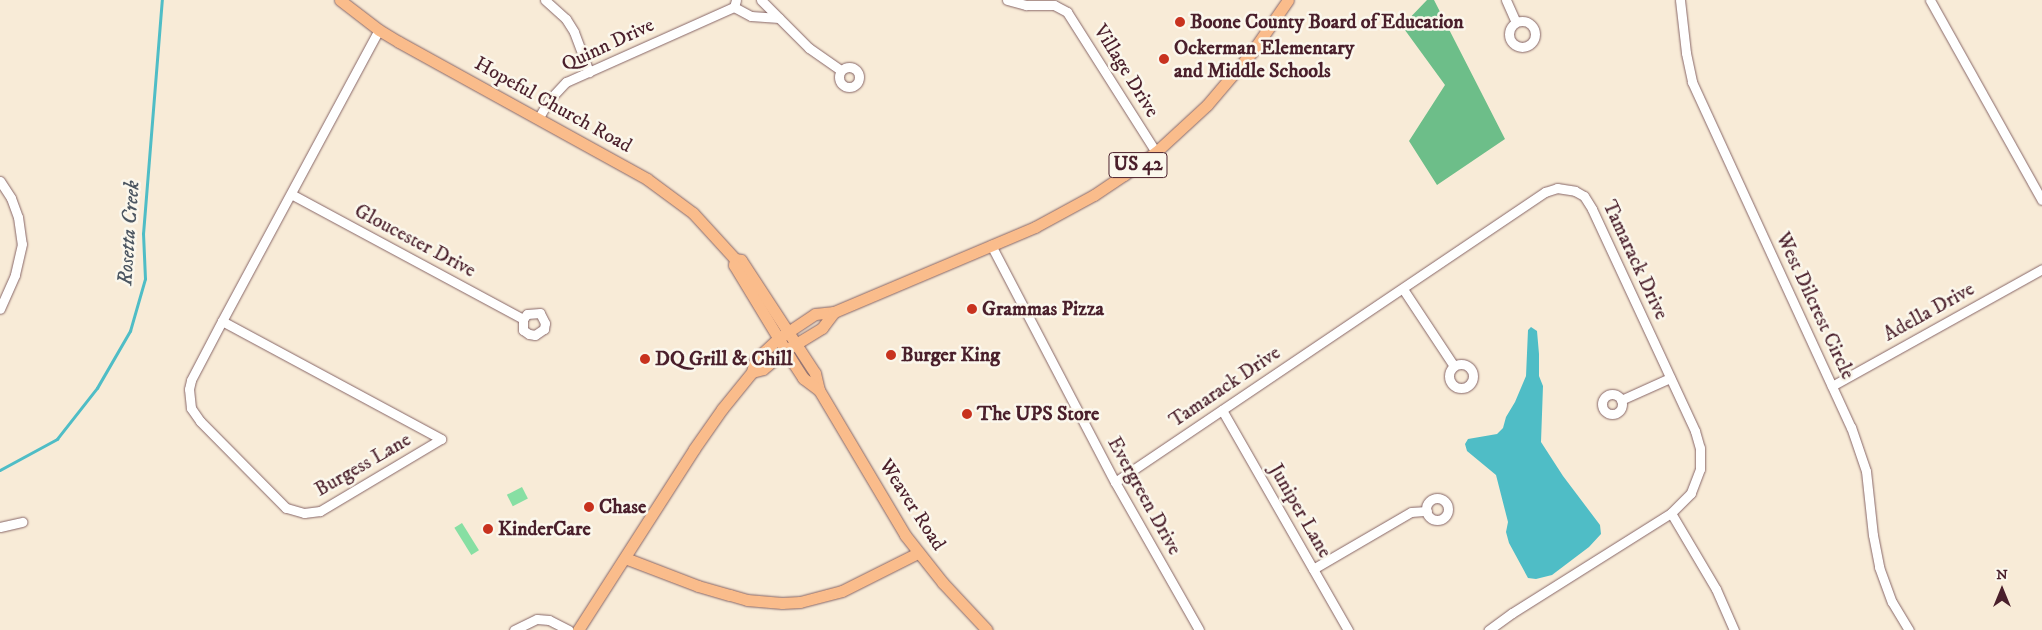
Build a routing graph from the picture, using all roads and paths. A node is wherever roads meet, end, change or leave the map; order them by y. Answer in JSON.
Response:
{"nodes":[{"id":1,"x":340,"y":0,"type":"edge"},
{"id":2,"x":545,"y":0,"type":"edge"},
{"id":3,"x":761,"y":0,"type":"edge"},
{"id":4,"x":1007,"y":0,"type":"edge"},
{"id":5,"x":1288,"y":0,"type":"edge"},
{"id":6,"x":1506,"y":0,"type":"edge"},
{"id":7,"x":1680,"y":0,"type":"edge"},
{"id":8,"x":1930,"y":0,"type":"edge"},
{"id":9,"x":735,"y":4,"type":"edge"},
{"id":10,"x":779,"y":18,"type":"junction"},
{"id":11,"x":1516,"y":22,"type":"dead end"},
{"id":12,"x":379,"y":30,"type":"junction"},
{"id":13,"x":840,"y":70,"type":"dead end"},
{"id":14,"x":589,"y":72,"type":"junction"},
{"id":15,"x":538,"y":119,"type":"junction"},
{"id":16,"x":1156,"y":152,"type":"junction"},
{"id":17,"x":0,"y":181,"type":"edge"},
{"id":18,"x":290,"y":194,"type":"junction"},
{"id":19,"x":2042,"y":200,"type":"edge"},
{"id":20,"x":991,"y":245,"type":"junction"},
{"id":21,"x":2042,"y":268,"type":"edge"},
{"id":22,"x":1403,"y":289,"type":"junction"},
{"id":23,"x":0,"y":309,"type":"edge"},
{"id":24,"x":834,"y":312,"type":"junction"},
{"id":25,"x":523,"y":319,"type":"dead end"},
{"id":26,"x":222,"y":321,"type":"junction"},
{"id":27,"x":784,"y":334,"type":"junction"},
{"id":28,"x":796,"y":343,"type":"junction"},
{"id":29,"x":786,"y":350,"type":"junction"},
{"id":30,"x":1454,"y":366,"type":"dead end"},
{"id":31,"x":752,"y":372,"type":"junction"},
{"id":32,"x":1670,"y":378,"type":"junction"},
{"id":33,"x":1832,"y":386,"type":"junction"},
{"id":34,"x":819,"y":390,"type":"junction"},
{"id":35,"x":1621,"y":400,"type":"dead end"},
{"id":36,"x":1222,"y":410,"type":"junction"},
{"id":37,"x":1115,"y":482,"type":"junction"},
{"id":38,"x":1427,"y":511,"type":"dead end"},
{"id":39,"x":1671,"y":513,"type":"junction"},
{"id":40,"x":22,"y":522,"type":"dead end"},
{"id":41,"x":0,"y":527,"type":"edge"},
{"id":42,"x":918,"y":553,"type":"junction"},
{"id":43,"x":626,"y":558,"type":"junction"},
{"id":44,"x":1313,"y":569,"type":"junction"},
{"id":45,"x":1495,"y":628,"type":"edge"},
{"id":46,"x":514,"y":630,"type":"edge"},
{"id":47,"x":569,"y":630,"type":"edge"},
{"id":48,"x":578,"y":630,"type":"edge"},
{"id":49,"x":987,"y":630,"type":"edge"},
{"id":50,"x":1199,"y":630,"type":"edge"},
{"id":51,"x":1348,"y":630,"type":"edge"},
{"id":52,"x":1734,"y":630,"type":"edge"},
{"id":53,"x":1908,"y":630,"type":"edge"}],
"edges":[{"from":1,"to":12,"type":"main road","name":"Hopeful Church Road"},
{"from":2,"to":14,"type":"street"},
{"from":3,"to":10,"type":"street"},
{"from":4,"to":16,"type":"street","name":"Village Drive"},
{"from":5,"to":16,"type":"main road","number":"US 42"},
{"from":6,"to":11,"type":"street"},
{"from":7,"to":33,"type":"street","name":"West Dilcrest Circle"},
{"from":8,"to":19,"type":"street"},
{"from":9,"to":10,"type":"street","name":"Quinn Drive"},
{"from":9,"to":14,"type":"street","name":"Quinn Drive"},
{"from":10,"to":13,"type":"street"},
{"from":12,"to":15,"type":"main road","name":"Hopeful Church Road"},
{"from":12,"to":18,"type":"street","name":"Burgess Lane"},
{"from":14,"to":15,"type":"street","name":"Quinn Drive"},
{"from":15,"to":27,"type":"main road","name":"Hopeful Church Road"},
{"from":16,"to":20,"type":"main road","number":"US 42"},
{"from":17,"to":23,"type":"street"},
{"from":18,"to":25,"type":"street","name":"Gloucester Drive"},
{"from":18,"to":26,"type":"street","name":"Burgess Lane"},
{"from":20,"to":24,"type":"main road","number":"US 42"},
{"from":20,"to":37,"type":"street","name":"Evergreen Drive"},
{"from":21,"to":33,"type":"street","name":"Adella Drive"},
{"from":22,"to":30,"type":"street"},
{"from":22,"to":32,"type":"street","name":"Tamarack Drive"},
{"from":22,"to":36,"type":"street","name":"Tamarack Drive"},
{"from":24,"to":27,"type":"main road","number":"US 42"},
{"from":24,"to":28,"type":"main road","number":"US 42"},
{"from":26,"to":26,"type":"street","name":"Burgess Lane"},
{"from":27,"to":28,"type":"main road","name":"Weaver Road"},
{"from":27,"to":29,"type":"main road","name":"Hopeful Church Road"},
{"from":27,"to":31,"type":"main road","number":"US 42"},
{"from":28,"to":29,"type":"main road","number":"US 42"},
{"from":28,"to":34,"type":"main road","name":"Weaver Road"},
{"from":29,"to":31,"type":"main road","number":"US 42"},
{"from":29,"to":34,"type":"main road","name":"Weaver Road"},
{"from":31,"to":43,"type":"main road","number":"US 42"},
{"from":32,"to":35,"type":"street"},
{"from":32,"to":39,"type":"street","name":"Tamarack Drive"},
{"from":33,"to":53,"type":"street","name":"West Dilcrest Circle"},
{"from":34,"to":42,"type":"main road","name":"Weaver Road"},
{"from":36,"to":37,"type":"street","name":"Tamarack Drive"},
{"from":36,"to":44,"type":"street","name":"Juniper Lane"},
{"from":37,"to":50,"type":"street","name":"Evergreen Drive"},
{"from":38,"to":44,"type":"street"},
{"from":39,"to":45,"type":"street","name":"Tamarack Drive"},
{"from":39,"to":52,"type":"street"},
{"from":40,"to":41,"type":"street"},
{"from":42,"to":43,"type":"main road"},
{"from":42,"to":49,"type":"main road","name":"Weaver Road"},
{"from":43,"to":48,"type":"main road","number":"US 42"},
{"from":44,"to":51,"type":"street","name":"Juniper Lane"},
{"from":46,"to":47,"type":"street"}]}
